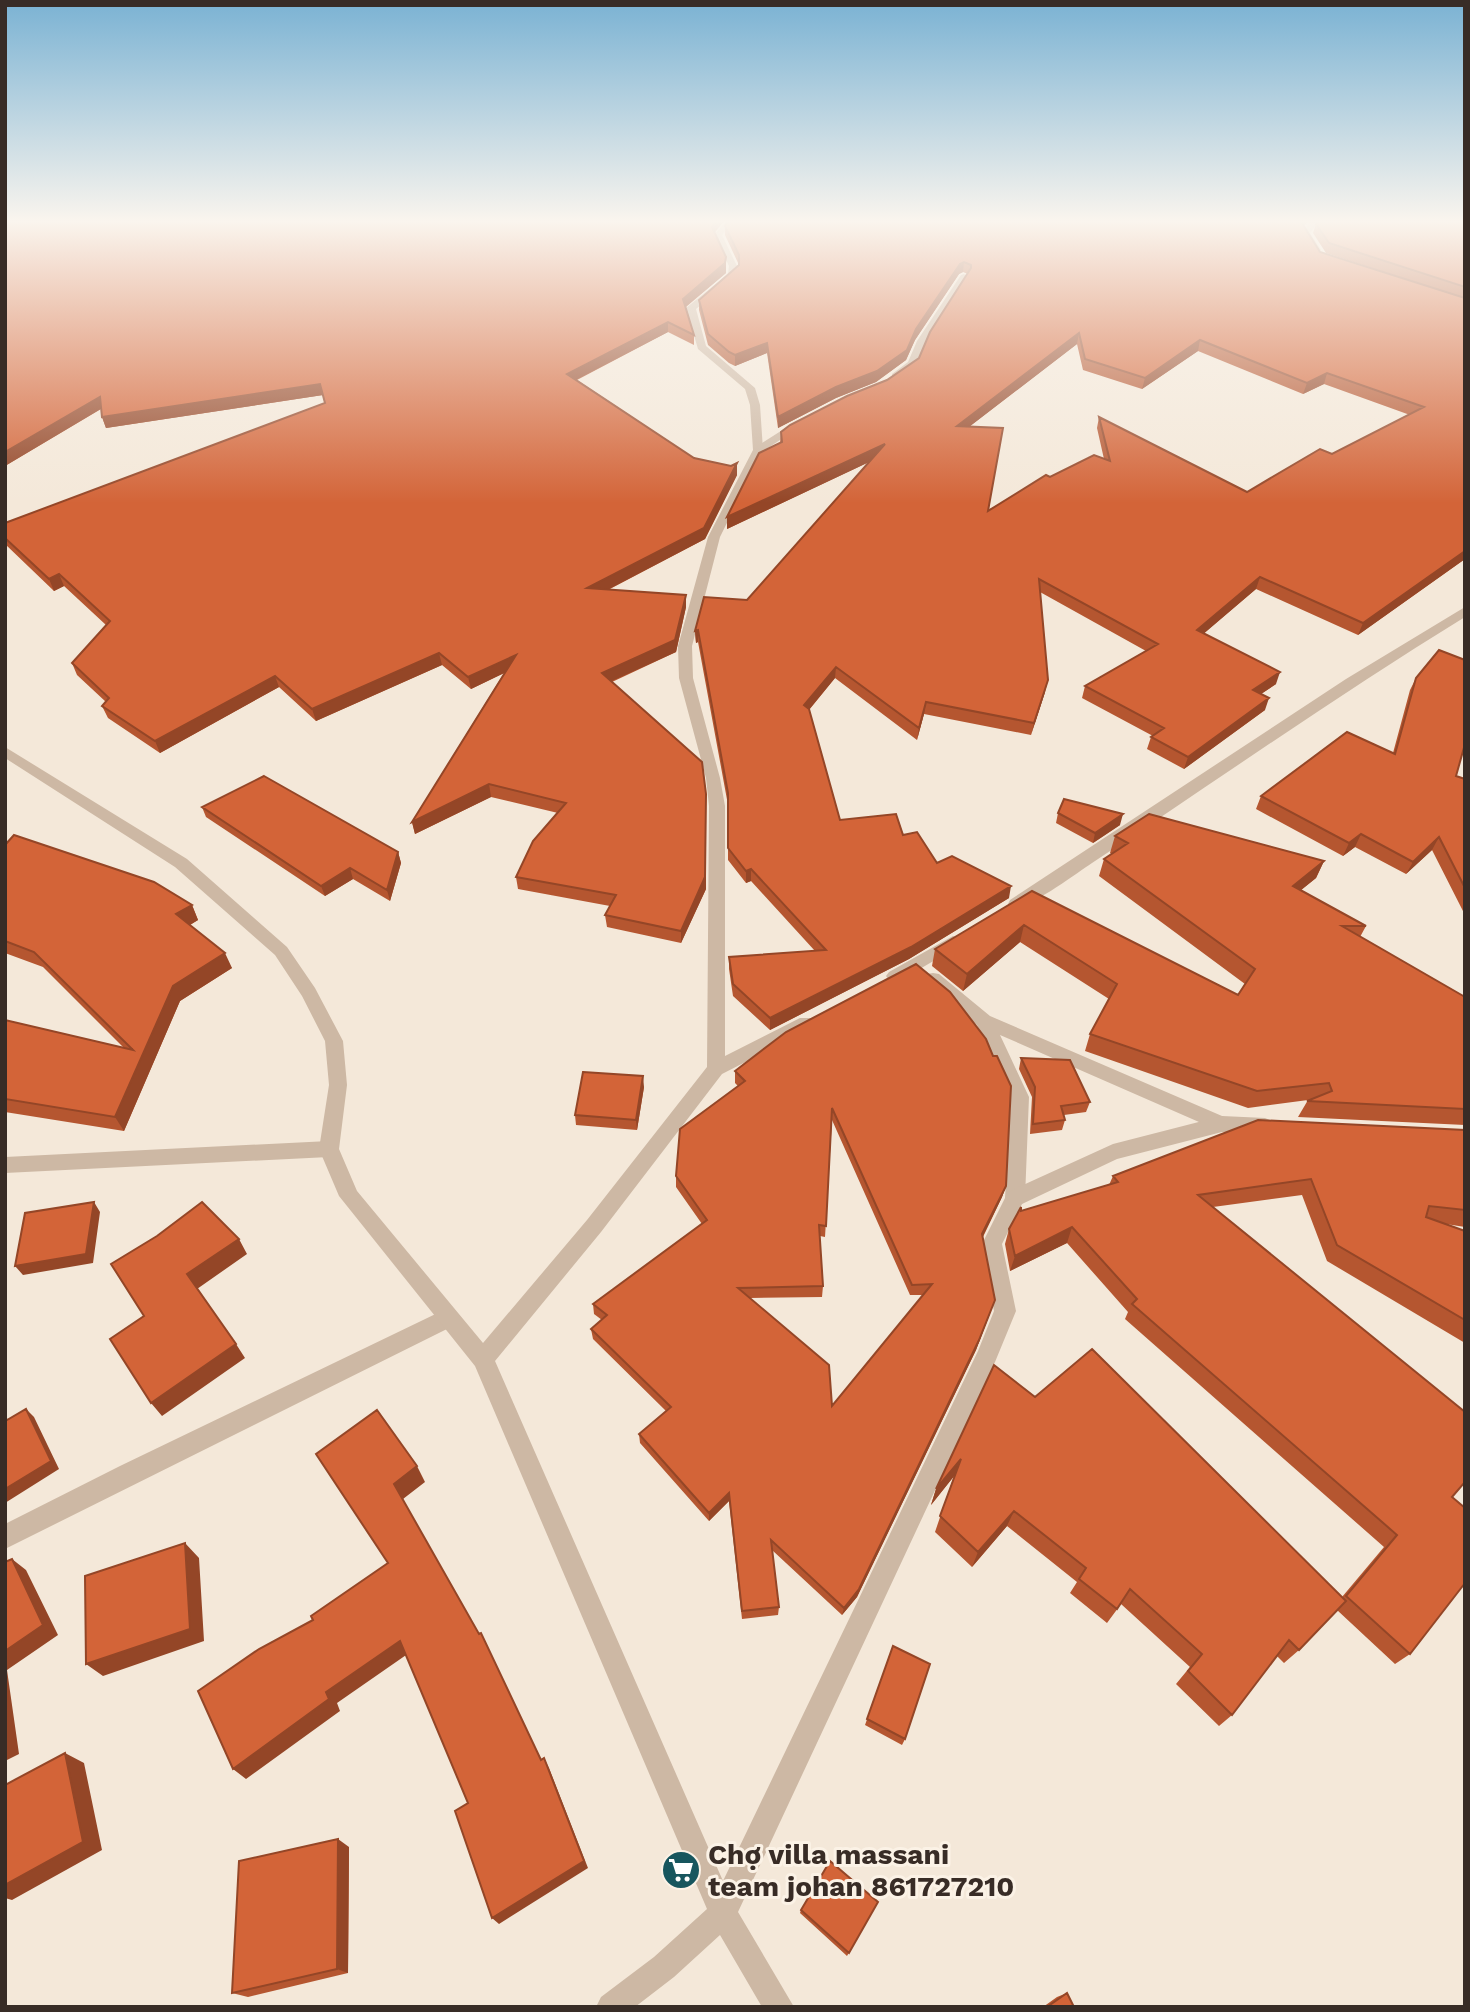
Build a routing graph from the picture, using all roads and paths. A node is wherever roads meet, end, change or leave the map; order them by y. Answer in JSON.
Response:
{"nodes":[{"id":1,"x":691,"y":315,"type":"edge"},
{"id":2,"x":939,"y":315,"type":"edge"},
{"id":3,"x":881,"y":386,"type":"edge"},
{"id":4,"x":806,"y":420,"type":"edge"},
{"id":5,"x":758,"y":450,"type":"junction"},
{"id":6,"x":1465,"y":611,"type":"edge"},
{"id":7,"x":5,"y":751,"type":"edge"},
{"id":8,"x":998,"y":914,"type":"edge"},
{"id":9,"x":963,"y":936,"type":"edge"},
{"id":10,"x":916,"y":965,"type":"junction"},
{"id":11,"x":881,"y":984,"type":"edge"},
{"id":12,"x":822,"y":1014,"type":"edge"},
{"id":13,"x":984,"y":1021,"type":"junction"},
{"id":14,"x":716,"y":1069,"type":"junction"},
{"id":15,"x":1222,"y":1124,"type":"junction"},
{"id":16,"x":1289,"y":1127,"type":"edge"},
{"id":17,"x":329,"y":1149,"type":"junction"},
{"id":18,"x":5,"y":1165,"type":"edge"},
{"id":19,"x":1015,"y":1198,"type":"junction"},
{"id":20,"x":448,"y":1318,"type":"junction"},
{"id":21,"x":483,"y":1359,"type":"junction"},
{"id":22,"x":5,"y":1537,"type":"edge"},
{"id":23,"x":723,"y":1913,"type":"junction"},
{"id":24,"x":611,"y":2007,"type":"edge"},
{"id":25,"x":779,"y":2007,"type":"edge"}],
"edges":[{"from":1,"to":5,"type":"street"},
{"from":2,"to":3,"type":"street"},
{"from":4,"to":5,"type":"street"},
{"from":5,"to":14,"type":"street"},
{"from":6,"to":8,"type":"street"},
{"from":7,"to":17,"type":"street"},
{"from":9,"to":10,"type":"street"},
{"from":10,"to":11,"type":"street"},
{"from":10,"to":13,"type":"street"},
{"from":12,"to":14,"type":"street"},
{"from":13,"to":15,"type":"street"},
{"from":13,"to":19,"type":"street"},
{"from":14,"to":21,"type":"street"},
{"from":15,"to":16,"type":"street"},
{"from":15,"to":19,"type":"street"},
{"from":17,"to":18,"type":"street"},
{"from":17,"to":20,"type":"street"},
{"from":19,"to":23,"type":"street"},
{"from":20,"to":21,"type":"street"},
{"from":20,"to":22,"type":"street"},
{"from":21,"to":23,"type":"street"},
{"from":23,"to":24,"type":"street"},
{"from":23,"to":25,"type":"street"}]}
